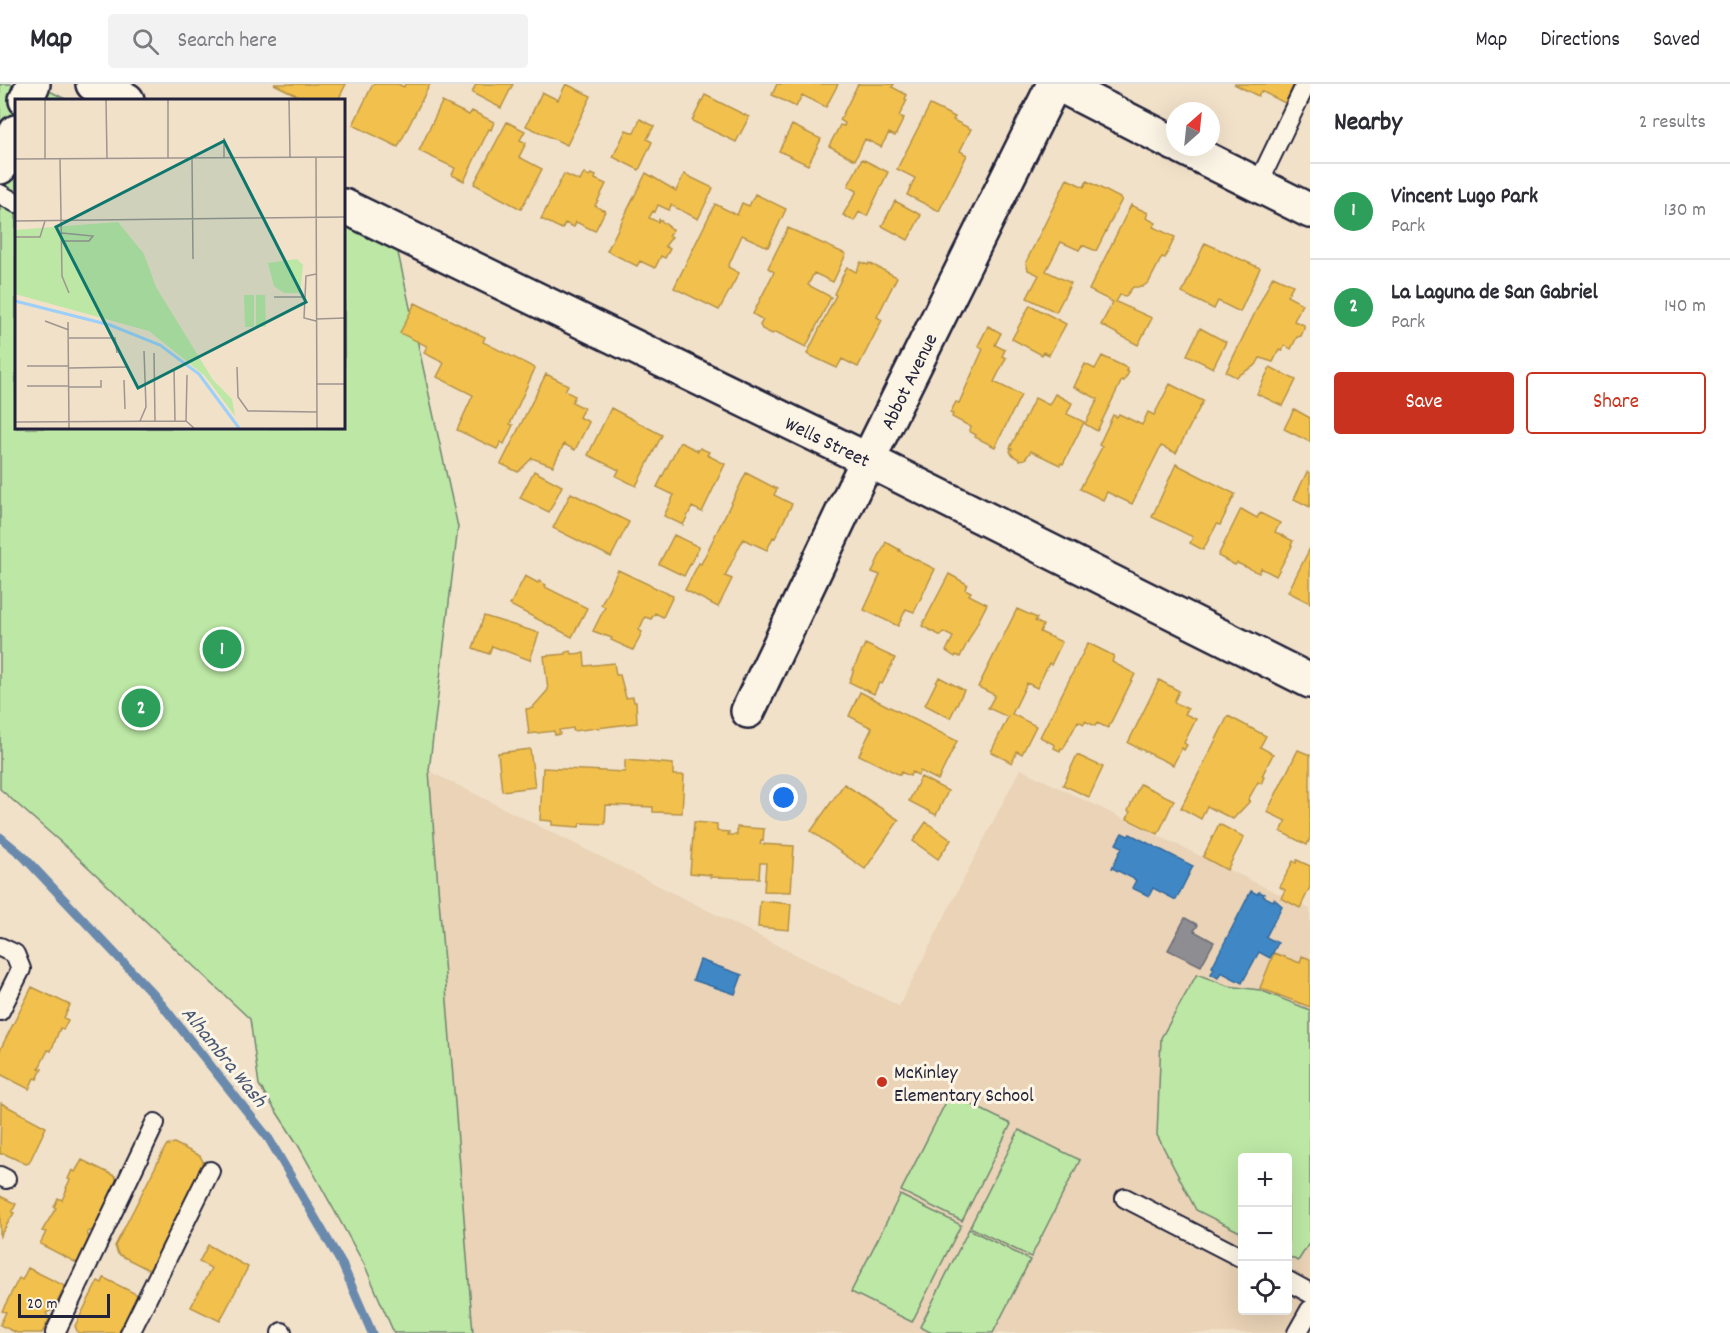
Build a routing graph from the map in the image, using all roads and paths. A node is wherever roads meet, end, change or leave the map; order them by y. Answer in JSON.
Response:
{"nodes":[{"id":1,"x":33,"y":84,"type":"edge"},
{"id":2,"x":93,"y":84,"type":"edge"},
{"id":3,"x":1056,"y":84,"type":"edge"},
{"id":4,"x":1306,"y":84,"type":"edge"},
{"id":5,"x":26,"y":99,"type":"edge"},
{"id":6,"x":124,"y":99,"type":"edge"},
{"id":7,"x":15,"y":137,"type":"edge"},
{"id":8,"x":1166,"y":139,"type":"edge"},
{"id":9,"x":1199,"y":156,"type":"edge"},
{"id":10,"x":0,"y":167,"type":"edge"},
{"id":11,"x":1257,"y":186,"type":"junction"},
{"id":12,"x":0,"y":194,"type":"edge"},
{"id":13,"x":15,"y":202,"type":"edge"},
{"id":14,"x":345,"y":206,"type":"edge"},
{"id":15,"x":1310,"y":212,"type":"edge"},
{"id":16,"x":868,"y":460,"type":"junction"},
{"id":17,"x":1310,"y":681,"type":"edge"},
{"id":18,"x":748,"y":711,"type":"dead end"},
{"id":19,"x":0,"y":947,"type":"edge"},
{"id":20,"x":0,"y":1011,"type":"edge"},
{"id":21,"x":155,"y":1123,"type":"dead end"},
{"id":22,"x":210,"y":1171,"type":"dead end"},
{"id":23,"x":1125,"y":1198,"type":"dead end"},
{"id":24,"x":1238,"y":1256,"type":"edge"},
{"id":25,"x":1292,"y":1284,"type":"edge"},
{"id":26,"x":1310,"y":1293,"type":"edge"},
{"id":27,"x":1310,"y":1310,"type":"edge"},
{"id":28,"x":55,"y":1333,"type":"edge"},
{"id":29,"x":130,"y":1333,"type":"edge"},
{"id":30,"x":1297,"y":1333,"type":"edge"}],
"edges":[{"from":1,"to":5,"type":"street"},
{"from":2,"to":6,"type":"street"},
{"from":3,"to":8,"type":"street"},
{"from":3,"to":16,"type":"street","name":"Abbot Avenue"},
{"from":4,"to":11,"type":"lane"},
{"from":7,"to":10,"type":"street"},
{"from":9,"to":11,"type":"street"},
{"from":11,"to":15,"type":"street"},
{"from":12,"to":13,"type":"lane"},
{"from":14,"to":16,"type":"street","name":"Wells Street"},
{"from":16,"to":17,"type":"street","name":"Wells Street"},
{"from":16,"to":18,"type":"street","name":"Abbot Avenue"},
{"from":19,"to":20,"type":"lane"},
{"from":21,"to":28,"type":"lane"},
{"from":22,"to":29,"type":"lane"},
{"from":23,"to":24,"type":"lane"},
{"from":25,"to":26,"type":"lane"},
{"from":27,"to":30,"type":"lane"}]}
